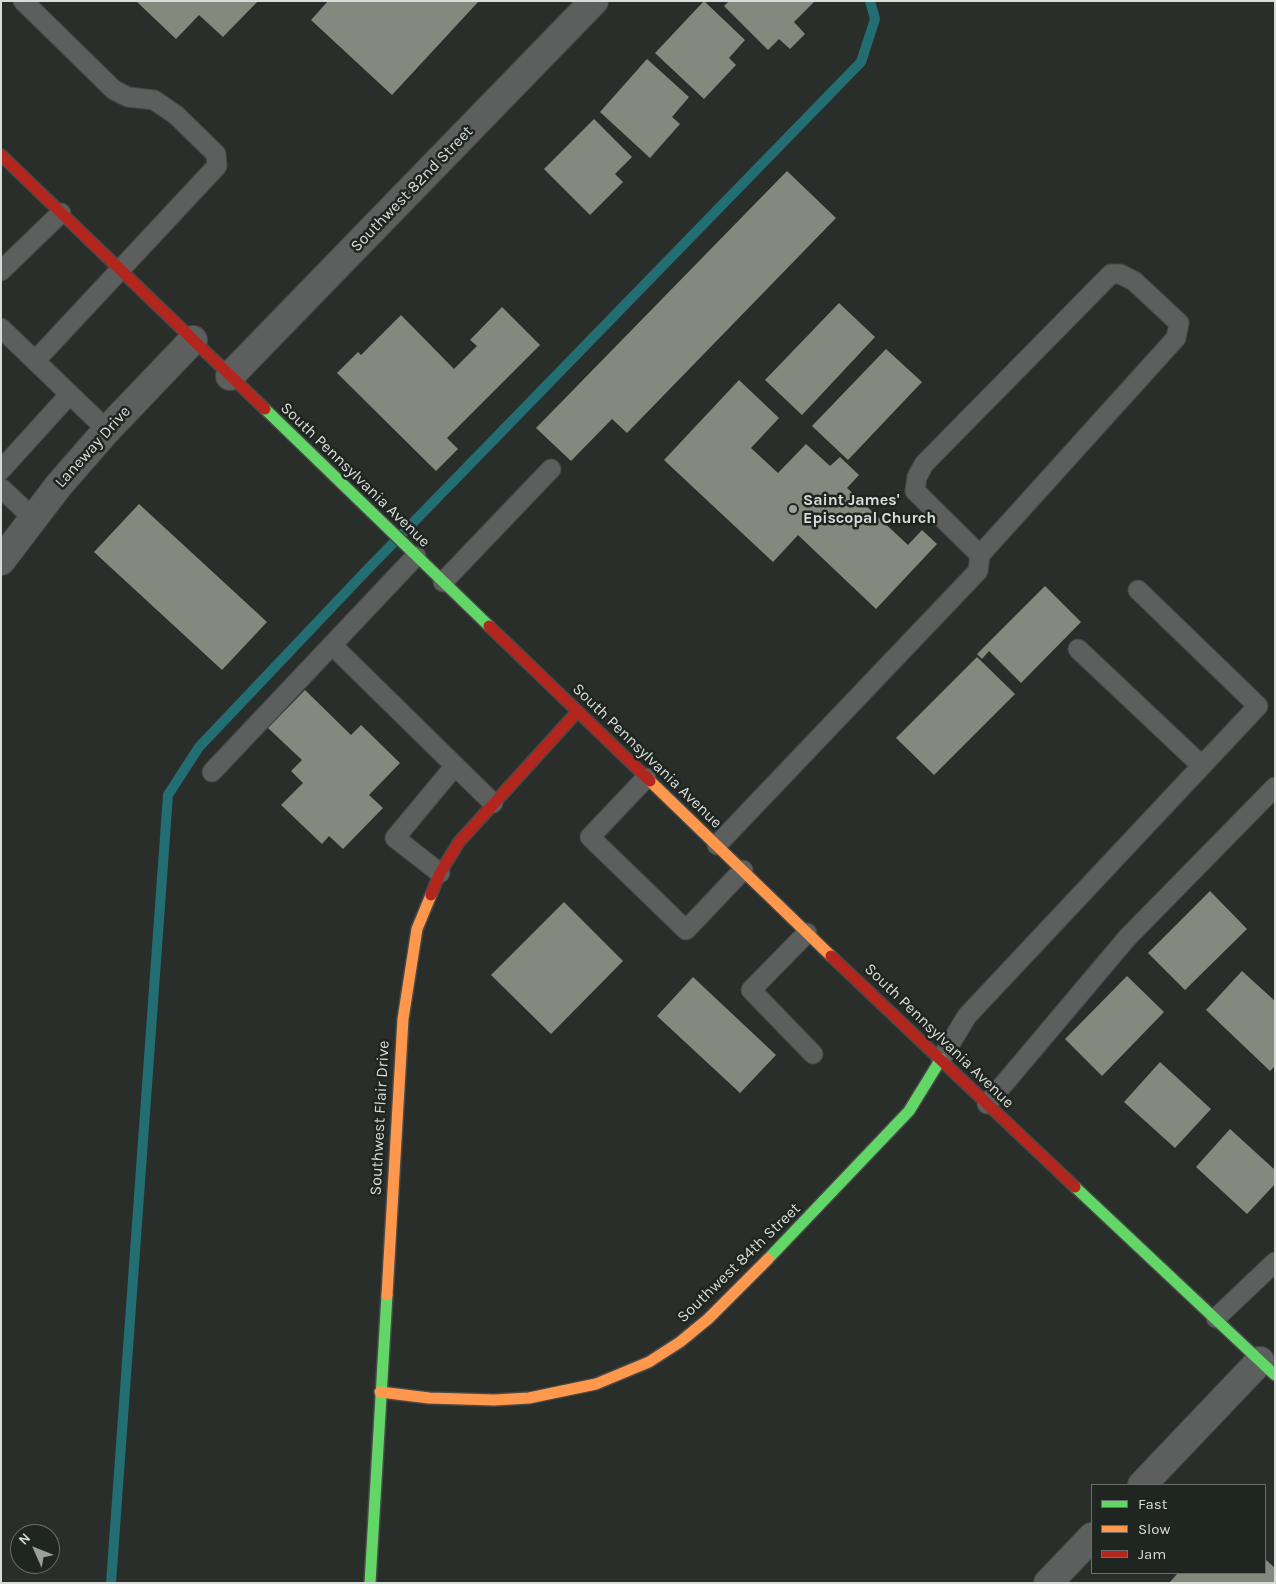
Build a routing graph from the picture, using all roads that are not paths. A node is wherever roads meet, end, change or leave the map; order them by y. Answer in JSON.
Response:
{"nodes":[{"id":1,"x":23,"y":1,"type":"edge"},
{"id":2,"x":594,"y":1,"type":"edge"},
{"id":3,"x":1,"y":155,"type":"edge"},
{"id":4,"x":61,"y":213,"type":"junction"},
{"id":5,"x":121,"y":271,"type":"junction"},
{"id":6,"x":1,"y":272,"type":"edge"},
{"id":7,"x":1,"y":328,"type":"edge"},
{"id":8,"x":193,"y":340,"type":"junction"},
{"id":9,"x":35,"y":361,"type":"junction"},
{"id":10,"x":230,"y":376,"type":"junction"},
{"id":11,"x":69,"y":395,"type":"junction"},
{"id":12,"x":107,"y":430,"type":"junction"},
{"id":13,"x":551,"y":469,"type":"dead end"},
{"id":14,"x":1,"y":470,"type":"edge"},
{"id":15,"x":1,"y":488,"type":"edge"},
{"id":16,"x":33,"y":518,"type":"junction"},
{"id":17,"x":980,"y":555,"type":"junction"},
{"id":18,"x":416,"y":556,"type":"junction"},
{"id":19,"x":1,"y":560,"type":"edge"},
{"id":20,"x":443,"y":582,"type":"junction"},
{"id":21,"x":1138,"y":590,"type":"dead end"},
{"id":22,"x":332,"y":645,"type":"junction"},
{"id":23,"x":1078,"y":649,"type":"dead end"},
{"id":24,"x":577,"y":712,"type":"junction"},
{"id":25,"x":1202,"y":766,"type":"junction"},
{"id":26,"x":454,"y":767,"type":"junction"},
{"id":27,"x":212,"y":772,"type":"dead end"},
{"id":28,"x":646,"y":778,"type":"junction"},
{"id":29,"x":1275,"y":787,"type":"edge"},
{"id":30,"x":493,"y":804,"type":"junction"},
{"id":31,"x":717,"y":845,"type":"junction"},
{"id":32,"x":743,"y":870,"type":"junction"},
{"id":33,"x":440,"y":873,"type":"junction"},
{"id":34,"x":807,"y":933,"type":"junction"},
{"id":35,"x":813,"y":1054,"type":"dead end"},
{"id":36,"x":941,"y":1059,"type":"junction"},
{"id":37,"x":987,"y":1104,"type":"junction"},
{"id":38,"x":1275,"y":1262,"type":"edge"},
{"id":39,"x":1216,"y":1318,"type":"junction"},
{"id":40,"x":1268,"y":1368,"type":"edge"},
{"id":41,"x":380,"y":1392,"type":"junction"},
{"id":42,"x":1143,"y":1484,"type":"edge"},
{"id":43,"x":1091,"y":1538,"type":"edge"},
{"id":44,"x":370,"y":1583,"type":"edge"},
{"id":45,"x":1048,"y":1583,"type":"edge"}],
"edges":[{"from":1,"to":5,"type":"lane"},
{"from":2,"to":10,"type":"street","name":"Southwest 82nd Street"},
{"from":3,"to":4,"type":"main road","name":"South Pennsylvania Avenue"},
{"from":4,"to":5,"type":"main road","name":"South Pennsylvania Avenue"},
{"from":4,"to":6,"type":"lane"},
{"from":5,"to":8,"type":"main road","name":"South Pennsylvania Avenue"},
{"from":5,"to":9,"type":"lane"},
{"from":7,"to":9,"type":"lane"},
{"from":8,"to":10,"type":"main road","name":"South Pennsylvania Avenue"},
{"from":8,"to":12,"type":"street","name":"Laneway Drive"},
{"from":9,"to":11,"type":"lane"},
{"from":10,"to":18,"type":"main road","name":"South Pennsylvania Avenue"},
{"from":11,"to":12,"type":"lane"},
{"from":11,"to":14,"type":"lane"},
{"from":12,"to":16,"type":"street","name":"Laneway Drive"},
{"from":13,"to":20,"type":"lane"},
{"from":15,"to":16,"type":"lane"},
{"from":16,"to":19,"type":"street","name":"Laneway Drive"},
{"from":17,"to":17,"type":"lane"},
{"from":17,"to":31,"type":"lane"},
{"from":18,"to":20,"type":"main road","name":"South Pennsylvania Avenue"},
{"from":18,"to":22,"type":"lane"},
{"from":20,"to":24,"type":"main road","name":"South Pennsylvania Avenue"},
{"from":21,"to":25,"type":"lane"},
{"from":22,"to":26,"type":"lane"},
{"from":22,"to":27,"type":"lane"},
{"from":23,"to":25,"type":"lane"},
{"from":24,"to":28,"type":"main road","name":"South Pennsylvania Avenue"},
{"from":24,"to":30,"type":"main road","name":"Southwest Flair Drive"},
{"from":25,"to":36,"type":"lane"},
{"from":26,"to":30,"type":"lane"},
{"from":26,"to":33,"type":"lane"},
{"from":28,"to":31,"type":"main road","name":"South Pennsylvania Avenue"},
{"from":28,"to":32,"type":"lane"},
{"from":29,"to":37,"type":"lane"},
{"from":30,"to":33,"type":"main road","name":"Southwest Flair Drive"},
{"from":31,"to":32,"type":"main road","name":"South Pennsylvania Avenue"},
{"from":32,"to":34,"type":"main road","name":"South Pennsylvania Avenue"},
{"from":33,"to":41,"type":"main road","name":"Southwest Flair Drive"},
{"from":34,"to":35,"type":"lane"},
{"from":34,"to":36,"type":"main road","name":"South Pennsylvania Avenue"},
{"from":36,"to":37,"type":"main road","name":"South Pennsylvania Avenue"},
{"from":36,"to":41,"type":"main road","name":"Southwest 84th Street"},
{"from":37,"to":39,"type":"main road","name":"South Pennsylvania Avenue"},
{"from":38,"to":39,"type":"lane"},
{"from":39,"to":40,"type":"main road","name":"South Pennsylvania Avenue"},
{"from":40,"to":42,"type":"street"},
{"from":41,"to":44,"type":"main road","name":"Southwest Flair Drive"},
{"from":43,"to":45,"type":"street"}]}
